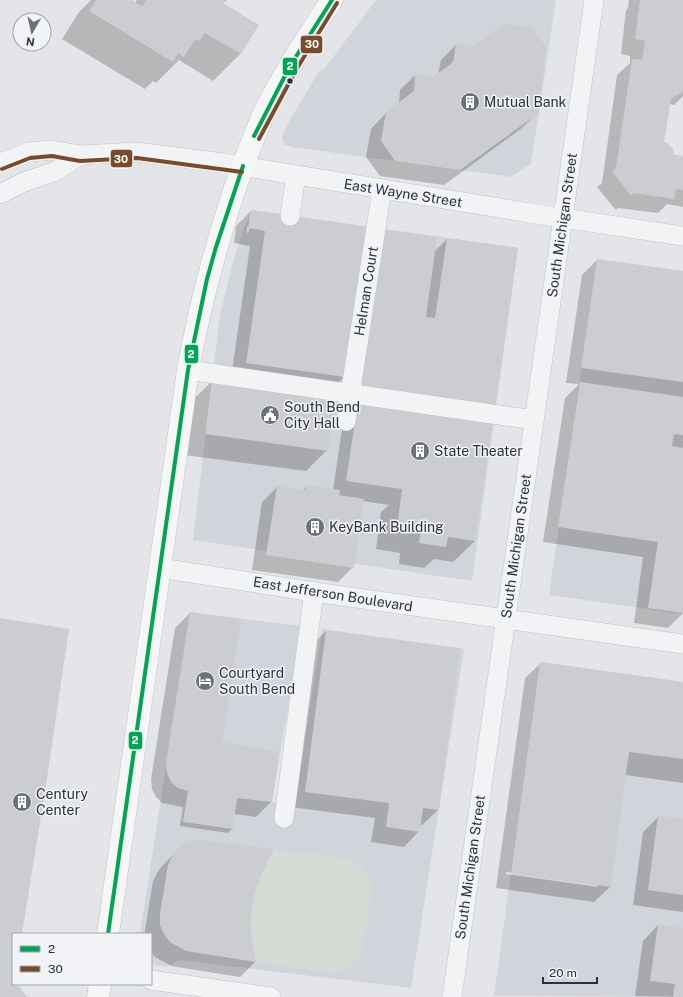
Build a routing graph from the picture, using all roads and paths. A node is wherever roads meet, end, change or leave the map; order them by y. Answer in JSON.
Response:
{"nodes":[{"id":1,"x":332,"y":0,"type":"edge"},
{"id":2,"x":594,"y":0,"type":"edge"},
{"id":3,"x":80,"y":156,"type":"junction"},
{"id":4,"x":0,"y":163,"type":"edge"},
{"id":5,"x":243,"y":166,"type":"junction"},
{"id":6,"x":296,"y":175,"type":"junction"},
{"id":7,"x":382,"y":189,"type":"junction"},
{"id":8,"x":0,"y":194,"type":"edge"},
{"id":9,"x":290,"y":216,"type":"dead end"},
{"id":10,"x":563,"y":218,"type":"junction"},
{"id":11,"x":683,"y":236,"type":"edge"},
{"id":12,"x":188,"y":370,"type":"junction"},
{"id":13,"x":350,"y":394,"type":"junction"},
{"id":14,"x":534,"y":420,"type":"junction"},
{"id":15,"x":346,"y":421,"type":"dead end"},
{"id":16,"x":160,"y":568,"type":"junction"},
{"id":17,"x":314,"y":592,"type":"junction"},
{"id":18,"x":506,"y":620,"type":"junction"},
{"id":19,"x":683,"y":644,"type":"edge"},
{"id":20,"x":284,"y":818,"type":"dead end"},
{"id":21,"x":108,"y":933,"type":"edge"},
{"id":22,"x":152,"y":980,"type":"edge"},
{"id":23,"x":100,"y":985,"type":"edge"},
{"id":24,"x":98,"y":997,"type":"edge"},
{"id":25,"x":271,"y":997,"type":"edge"},
{"id":26,"x":452,"y":997,"type":"edge"}],
"edges":[{"from":1,"to":5,"type":"main road"},
{"from":2,"to":10,"type":"street","name":"South Michigan Street"},
{"from":3,"to":4,"type":"street"},
{"from":3,"to":5,"type":"street"},
{"from":3,"to":8,"type":"street"},
{"from":5,"to":6,"type":"street","name":"East Wayne Street"},
{"from":5,"to":12,"type":"main road"},
{"from":6,"to":7,"type":"street","name":"East Wayne Street"},
{"from":6,"to":9,"type":"street"},
{"from":7,"to":10,"type":"street","name":"East Wayne Street"},
{"from":7,"to":13,"type":"street","name":"Helman Court"},
{"from":10,"to":11,"type":"street","name":"East Wayne Street"},
{"from":10,"to":14,"type":"street","name":"South Michigan Street"},
{"from":12,"to":13,"type":"street"},
{"from":12,"to":16,"type":"main road"},
{"from":13,"to":14,"type":"street"},
{"from":13,"to":15,"type":"street","name":"Helman Court"},
{"from":14,"to":18,"type":"street","name":"South Michigan Street"},
{"from":16,"to":17,"type":"street","name":"East Jefferson Boulevard"},
{"from":16,"to":21,"type":"main road"},
{"from":17,"to":18,"type":"street","name":"East Jefferson Boulevard"},
{"from":17,"to":20,"type":"street"},
{"from":18,"to":19,"type":"street","name":"East Jefferson Boulevard"},
{"from":18,"to":26,"type":"street","name":"South Michigan Street"},
{"from":22,"to":25,"type":"street"},
{"from":23,"to":24,"type":"main road"}]}
